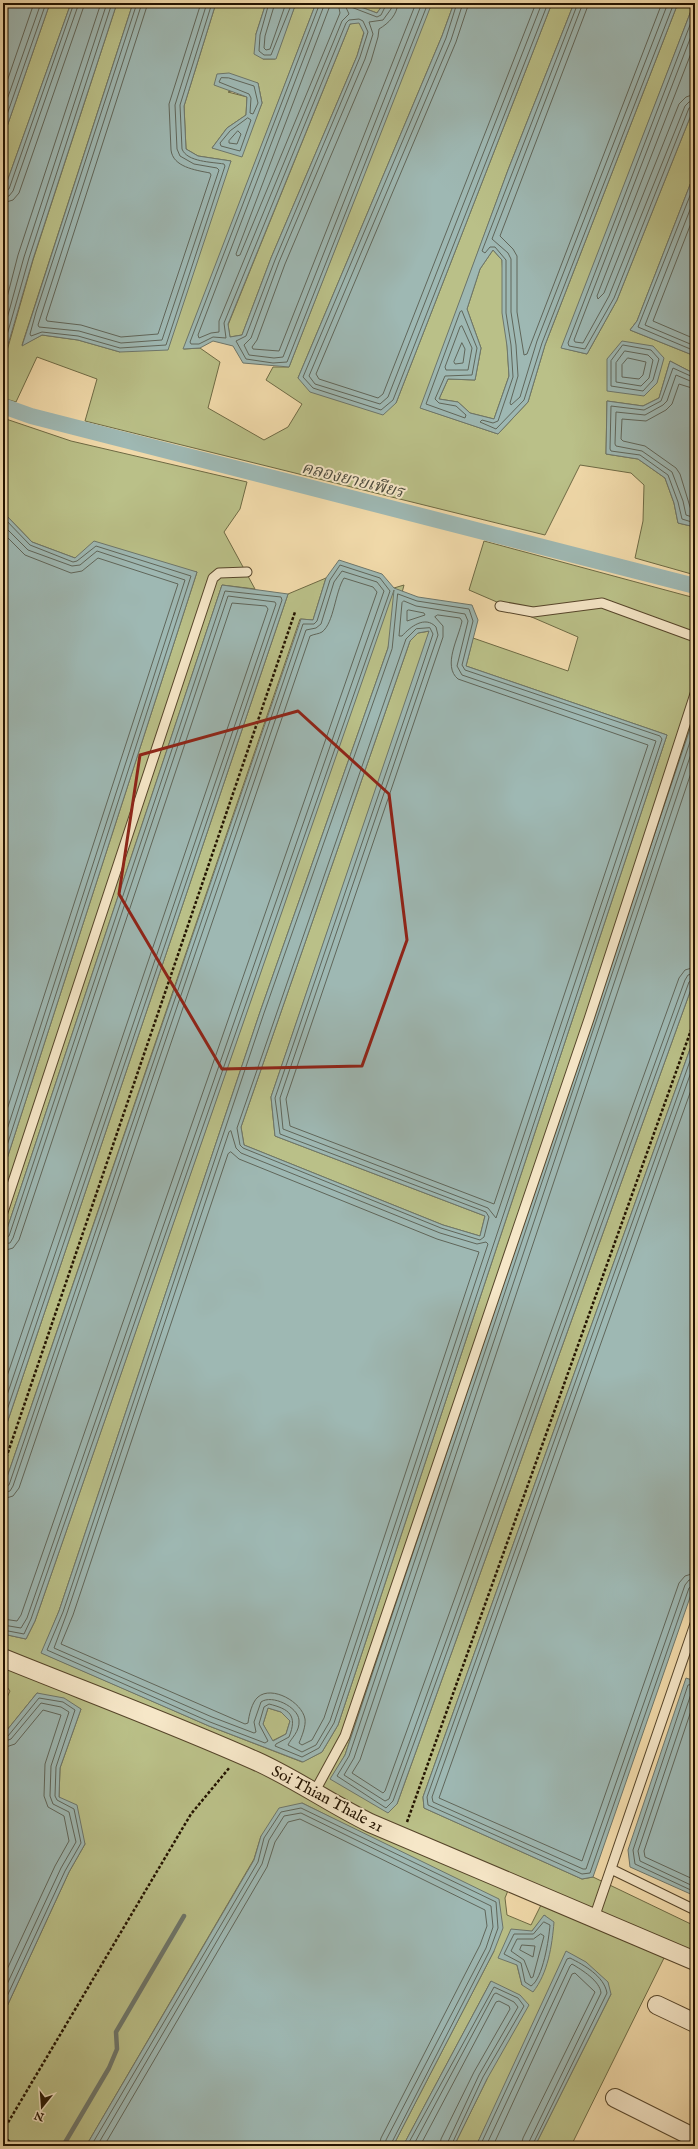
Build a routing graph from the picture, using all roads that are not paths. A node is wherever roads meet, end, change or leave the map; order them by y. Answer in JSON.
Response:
{"nodes":[{"id":1,"x":247,"y":572,"type":"dead end"},
{"id":2,"x":500,"y":606,"type":"dead end"},
{"id":3,"x":695,"y":637,"type":"edge"},
{"id":4,"x":695,"y":694,"type":"edge"},
{"id":5,"x":3,"y":1212,"type":"edge"},
{"id":6,"x":695,"y":1624,"type":"edge"},
{"id":7,"x":3,"y":1658,"type":"edge"},
{"id":8,"x":315,"y":1791,"type":"junction"},
{"id":9,"x":611,"y":1869,"type":"junction"},
{"id":10,"x":695,"y":1910,"type":"edge"},
{"id":11,"x":594,"y":1918,"type":"junction"},
{"id":12,"x":695,"y":1961,"type":"edge"},
{"id":13,"x":657,"y":2005,"type":"dead end"},
{"id":14,"x":695,"y":2023,"type":"edge"},
{"id":15,"x":615,"y":2098,"type":"dead end"},
{"id":16,"x":695,"y":2138,"type":"edge"}],
"edges":[{"from":1,"to":5,"type":"lane"},
{"from":2,"to":3,"type":"lane"},
{"from":4,"to":8,"type":"lane"},
{"from":6,"to":9,"type":"lane"},
{"from":7,"to":8,"type":"street","name":"Soi Thian Thale 21"},
{"from":8,"to":11,"type":"street","name":"Soi Thian Thale 21"},
{"from":9,"to":10,"type":"lane"},
{"from":9,"to":11,"type":"lane"},
{"from":11,"to":12,"type":"street","name":"Soi Thian Thale 21"},
{"from":13,"to":14,"type":"street"},
{"from":15,"to":16,"type":"street"}]}
